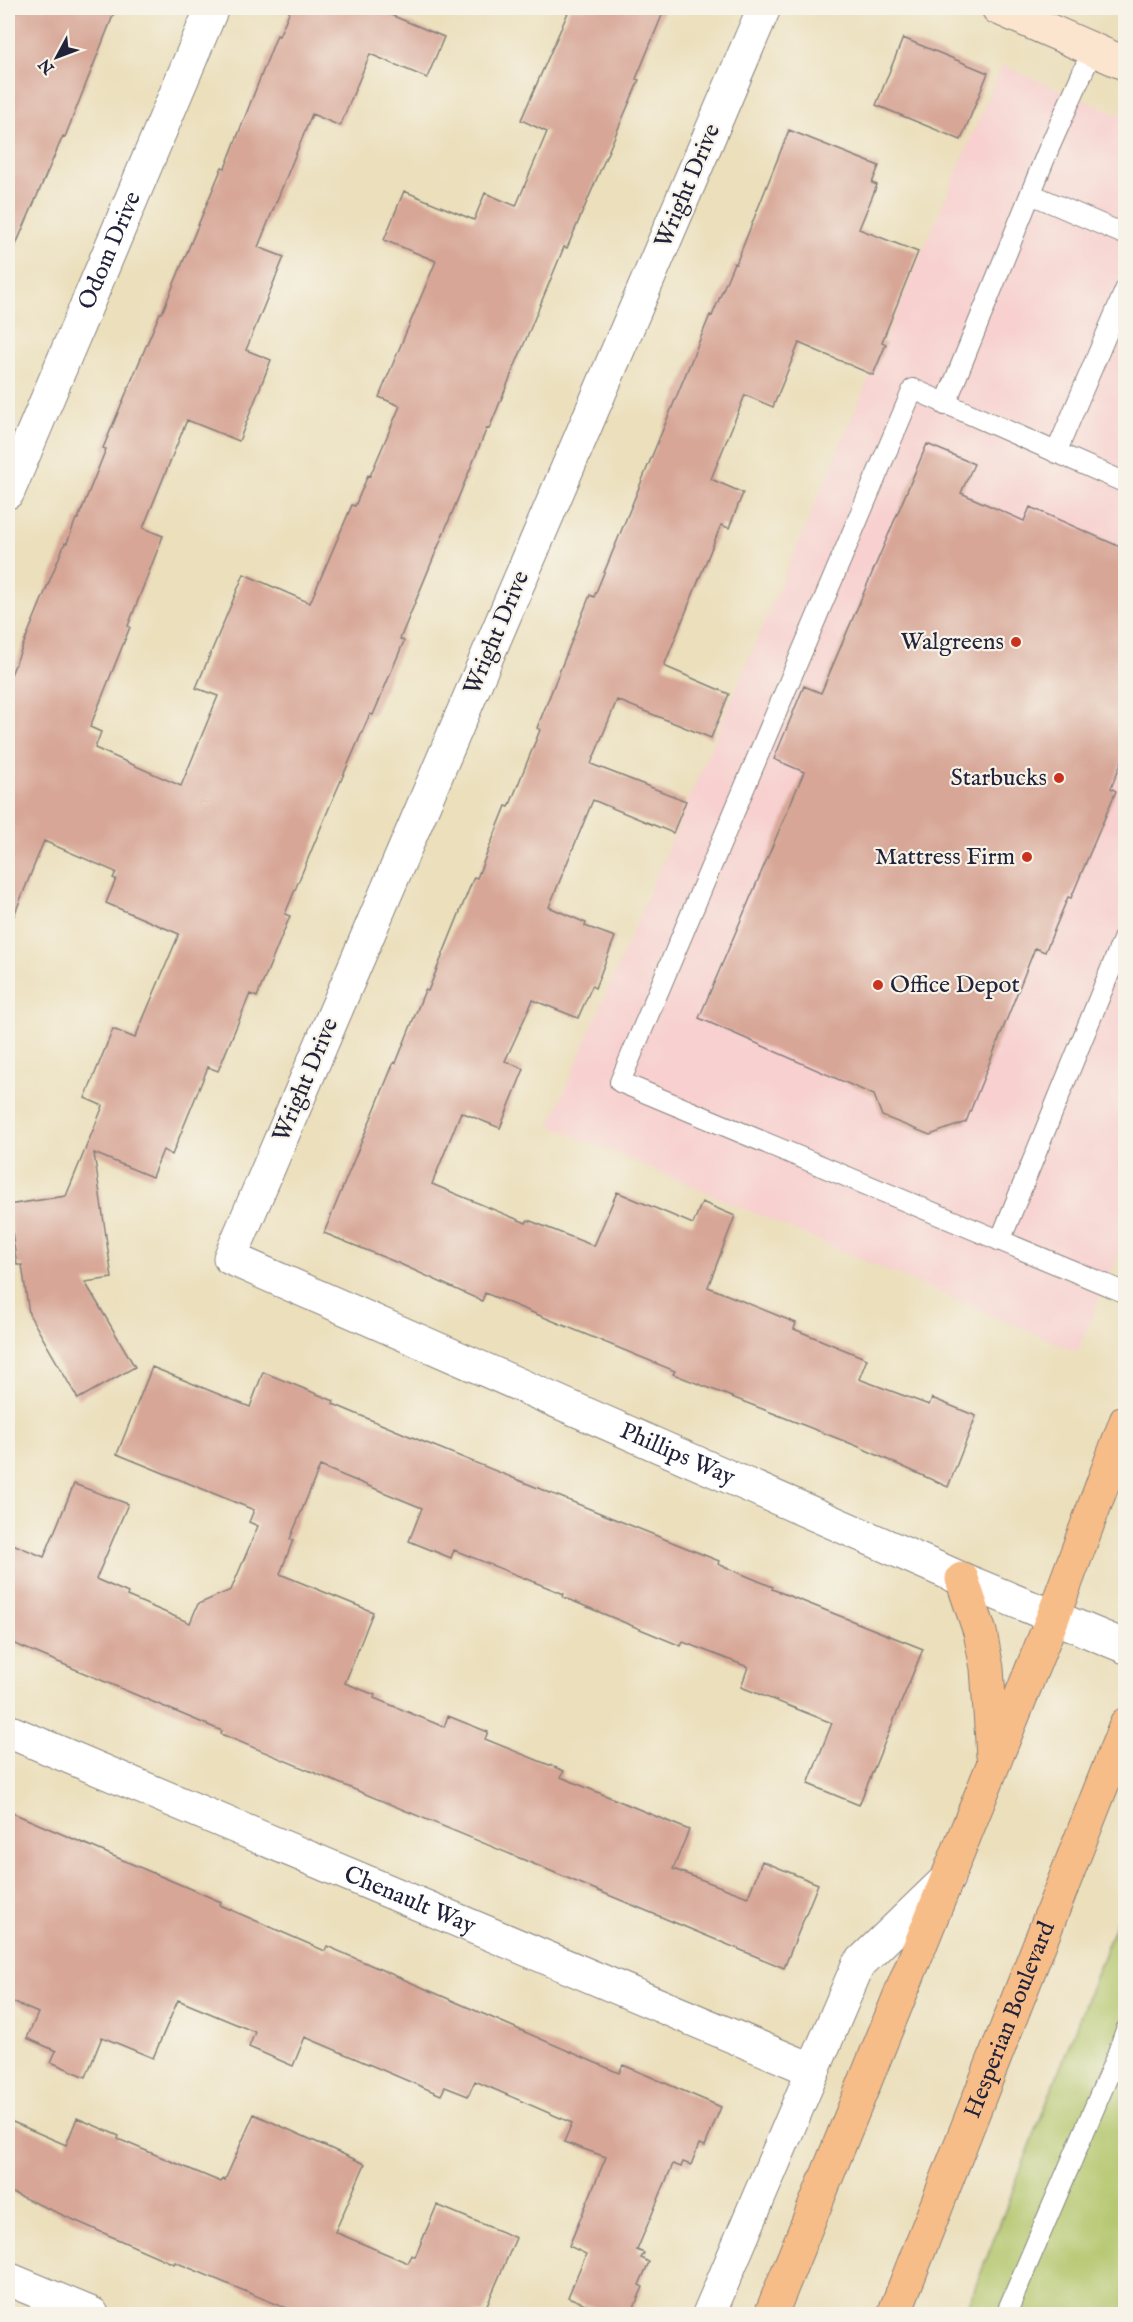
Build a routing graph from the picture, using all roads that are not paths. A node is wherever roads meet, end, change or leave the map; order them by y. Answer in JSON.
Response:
{"nodes":[{"id":1,"x":212,"y":8,"type":"edge"},
{"id":2,"x":764,"y":8,"type":"edge"},
{"id":3,"x":998,"y":8,"type":"edge"},
{"id":4,"x":1093,"y":50,"type":"junction"},
{"id":5,"x":1125,"y":64,"type":"edge"},
{"id":6,"x":1031,"y":194,"type":"junction"},
{"id":7,"x":1125,"y":235,"type":"edge"},
{"id":8,"x":1125,"y":288,"type":"edge"},
{"id":9,"x":945,"y":405,"type":"junction"},
{"id":10,"x":1056,"y":453,"type":"junction"},
{"id":11,"x":1125,"y":483,"type":"edge"},
{"id":12,"x":8,"y":492,"type":"edge"},
{"id":13,"x":1125,"y":932,"type":"edge"},
{"id":14,"x":1000,"y":1241,"type":"junction"},
{"id":15,"x":230,"y":1258,"type":"joint"},
{"id":16,"x":1125,"y":1293,"type":"edge"},
{"id":17,"x":1125,"y":1421,"type":"edge"},
{"id":18,"x":962,"y":1579,"type":"junction"},
{"id":19,"x":1053,"y":1617,"type":"junction"},
{"id":20,"x":1125,"y":1647,"type":"edge"},
{"id":21,"x":1125,"y":1724,"type":"edge"},
{"id":22,"x":8,"y":1731,"type":"edge"},
{"id":23,"x":994,"y":1764,"type":"junction"},
{"id":24,"x":948,"y":1878,"type":"junction"},
{"id":25,"x":1125,"y":2030,"type":"edge"},
{"id":26,"x":813,"y":2070,"type":"junction"},
{"id":27,"x":8,"y":2279,"type":"edge"},
{"id":28,"x":92,"y":2314,"type":"edge"},
{"id":29,"x":709,"y":2314,"type":"edge"},
{"id":30,"x":771,"y":2314,"type":"edge"},
{"id":31,"x":894,"y":2314,"type":"edge"},
{"id":32,"x":1006,"y":2314,"type":"edge"}],
"edges":[{"from":1,"to":12,"type":"street","name":"Odom Drive"},
{"from":2,"to":15,"type":"street","name":"Wright Drive"},
{"from":3,"to":4,"type":"main road"},
{"from":4,"to":5,"type":"main road"},
{"from":4,"to":6,"type":"lane"},
{"from":6,"to":7,"type":"lane"},
{"from":6,"to":9,"type":"lane"},
{"from":8,"to":10,"type":"lane"},
{"from":9,"to":10,"type":"lane"},
{"from":9,"to":14,"type":"lane"},
{"from":10,"to":11,"type":"lane"},
{"from":13,"to":14,"type":"lane"},
{"from":14,"to":16,"type":"lane"},
{"from":15,"to":18,"type":"street","name":"Phillips Way"},
{"from":17,"to":19,"type":"main road"},
{"from":18,"to":19,"type":"street","name":"Phillips Way"},
{"from":18,"to":23,"type":"main road"},
{"from":19,"to":20,"type":"street","name":"Phillips Way"},
{"from":19,"to":23,"type":"main road"},
{"from":21,"to":31,"type":"main road","name":"Hesperian Boulevard"},
{"from":22,"to":26,"type":"street","name":"Chenault Way"},
{"from":23,"to":24,"type":"main road"},
{"from":24,"to":26,"type":"street"},
{"from":24,"to":30,"type":"main road"},
{"from":25,"to":32,"type":"lane"},
{"from":26,"to":29,"type":"street"},
{"from":27,"to":28,"type":"street"}]}
